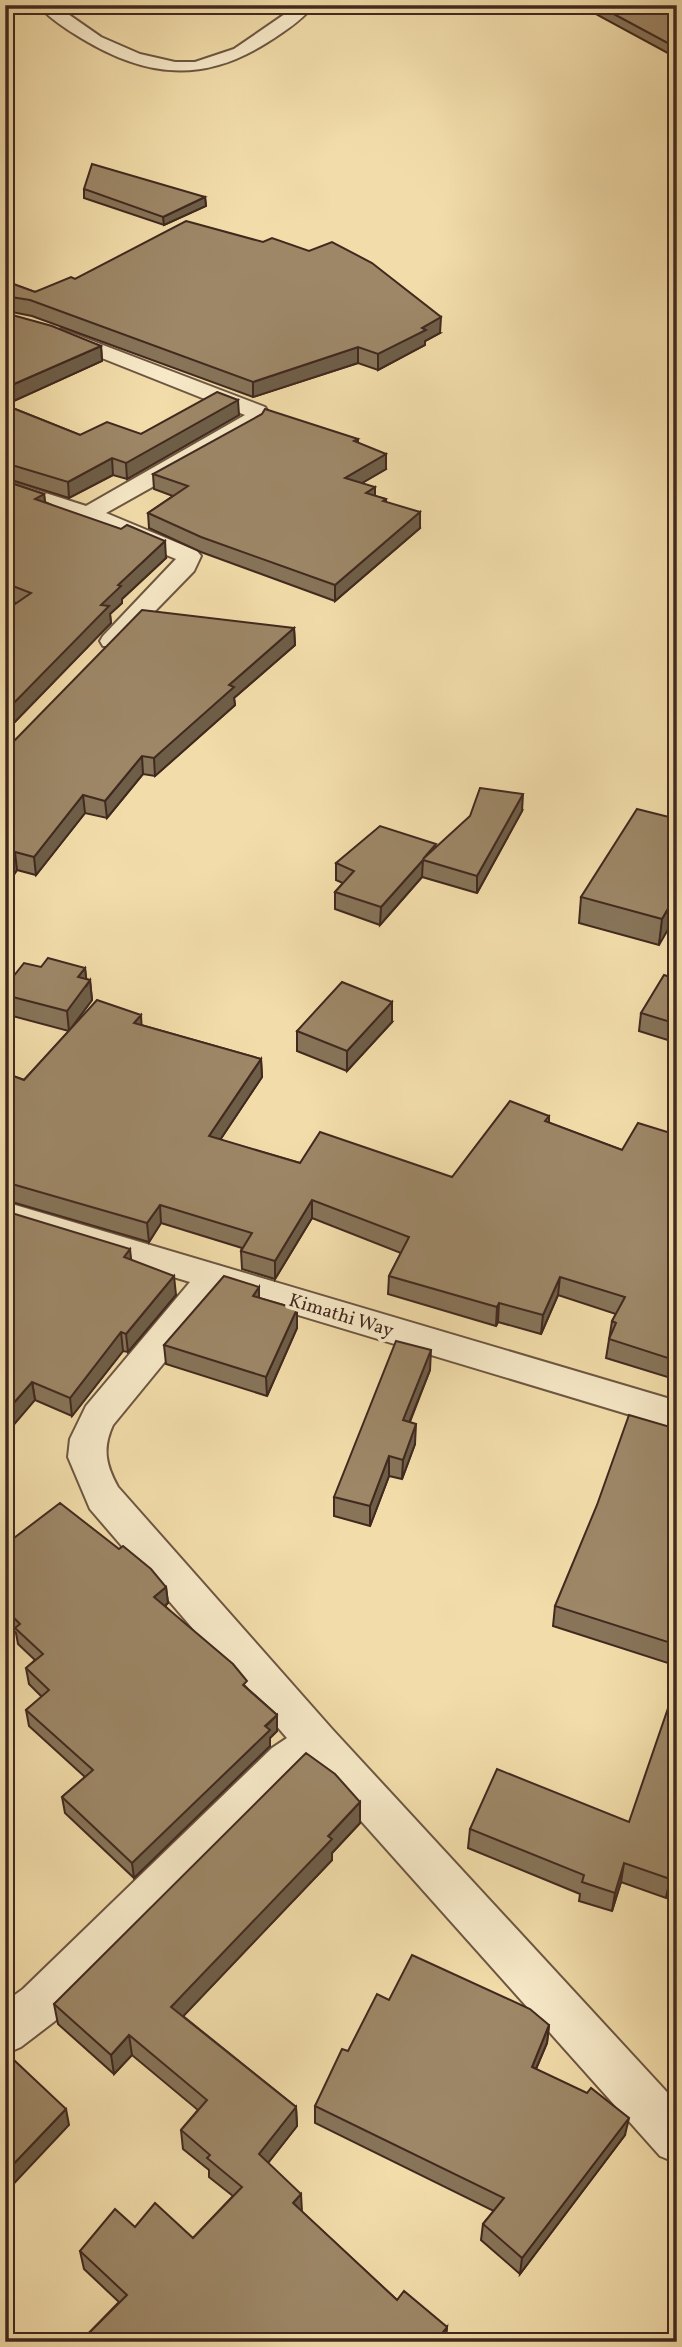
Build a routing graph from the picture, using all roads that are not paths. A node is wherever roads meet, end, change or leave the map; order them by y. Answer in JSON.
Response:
{"nodes":[{"id":1,"x":45,"y":5,"type":"edge"},
{"id":2,"x":307,"y":5,"type":"edge"},
{"id":3,"x":37,"y":326,"type":"edge"},
{"id":4,"x":5,"y":487,"type":"edge"},
{"id":5,"x":88,"y":514,"type":"junction"},
{"id":6,"x":99,"y":655,"type":"edge"},
{"id":7,"x":5,"y":1214,"type":"edge"},
{"id":8,"x":213,"y":1278,"type":"junction"},
{"id":9,"x":677,"y":1415,"type":"edge"},
{"id":10,"x":317,"y":1742,"type":"junction"},
{"id":11,"x":5,"y":2031,"type":"edge"},
{"id":12,"x":677,"y":2139,"type":"edge"}],
"edges":[{"from":1,"to":2,"type":"street"},
{"from":3,"to":5,"type":"street"},
{"from":4,"to":5,"type":"street"},
{"from":5,"to":6,"type":"street"},
{"from":7,"to":8,"type":"street","name":"Kimathi Way"},
{"from":8,"to":9,"type":"street","name":"Kimathi Way"},
{"from":8,"to":10,"type":"street"},
{"from":10,"to":11,"type":"street"},
{"from":10,"to":12,"type":"street"}]}
